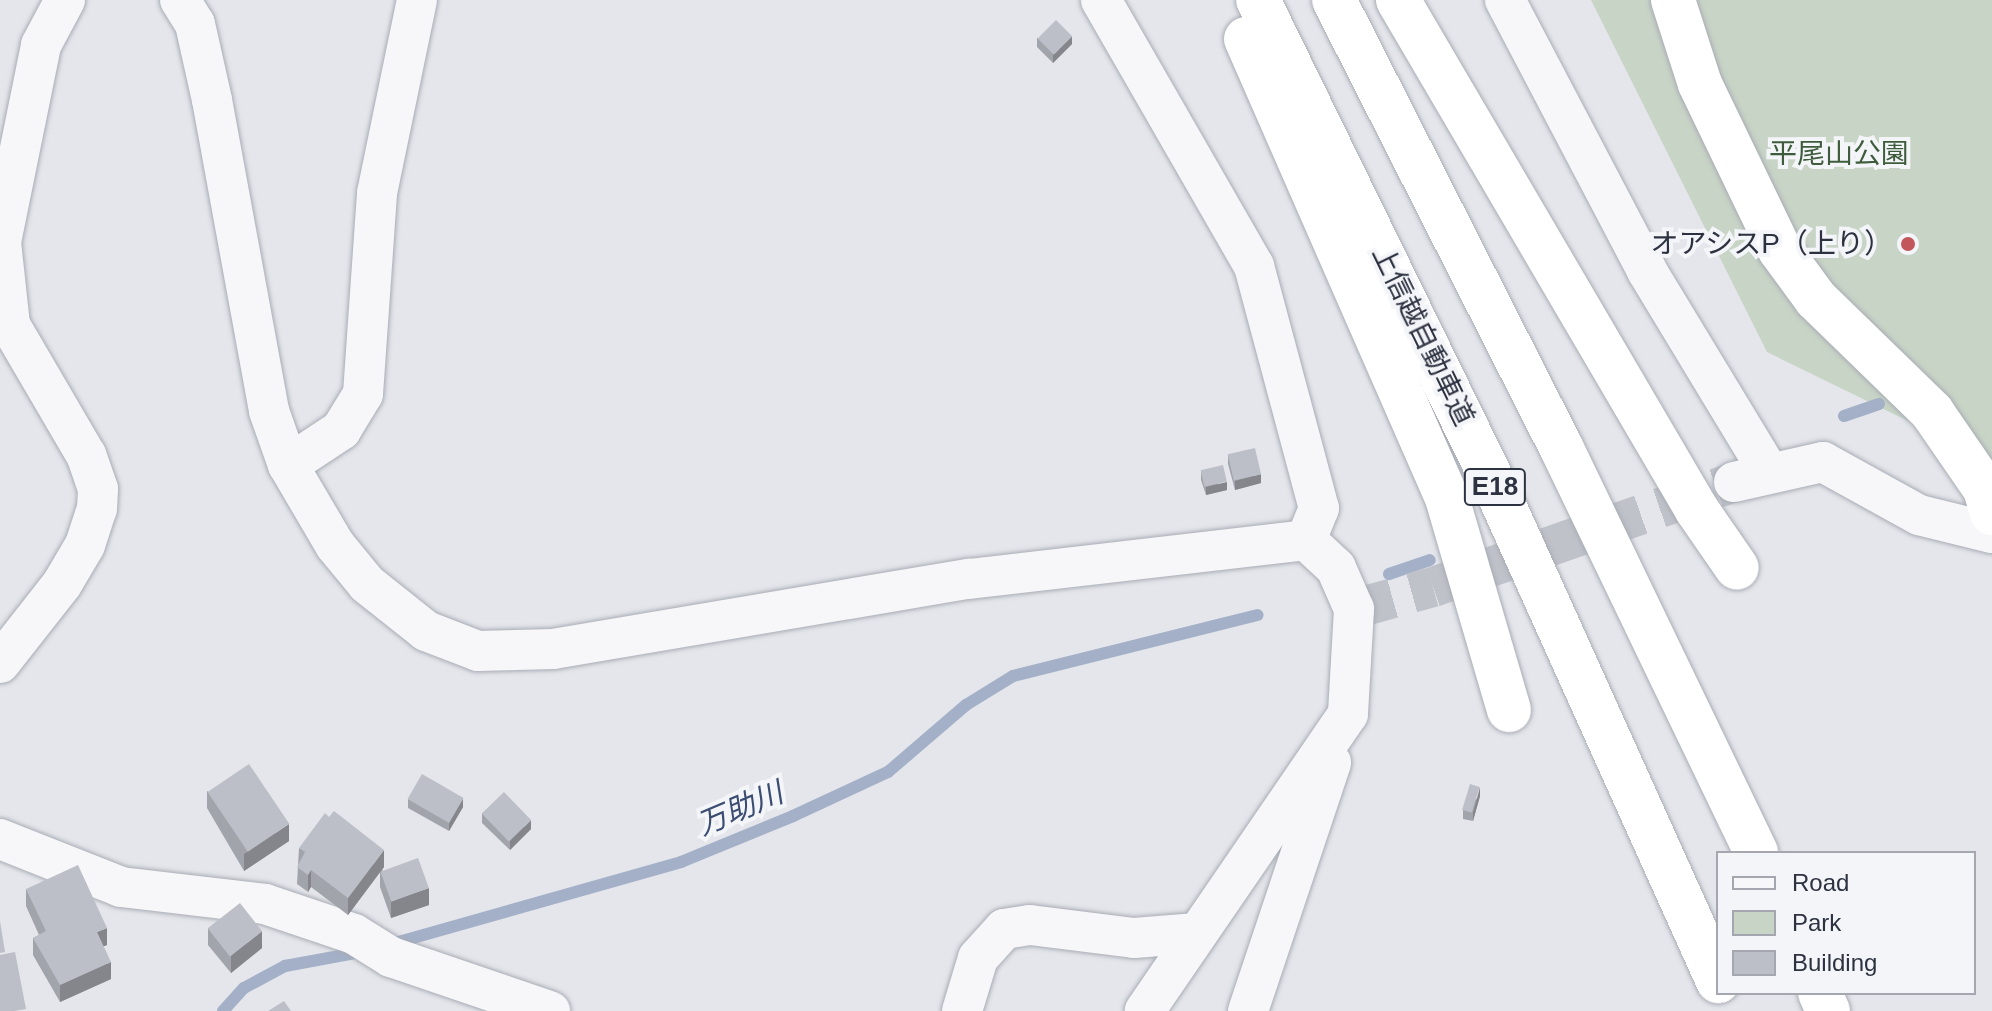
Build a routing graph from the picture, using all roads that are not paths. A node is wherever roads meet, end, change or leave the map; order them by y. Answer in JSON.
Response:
{"nodes":[{"id":1,"x":65,"y":0,"type":"edge"},
{"id":2,"x":180,"y":0,"type":"edge"},
{"id":3,"x":417,"y":0,"type":"edge"},
{"id":4,"x":1101,"y":0,"type":"edge"},
{"id":5,"x":1229,"y":0,"type":"edge"},
{"id":6,"x":1258,"y":0,"type":"edge"},
{"id":7,"x":1334,"y":0,"type":"edge"},
{"id":8,"x":1398,"y":0,"type":"edge"},
{"id":9,"x":1505,"y":0,"type":"edge"},
{"id":10,"x":1673,"y":0,"type":"edge"},
{"id":11,"x":288,"y":465,"type":"junction"},
{"id":12,"x":1989,"y":501,"type":"edge"},
{"id":13,"x":1992,"y":533,"type":"edge"},
{"id":14,"x":1306,"y":540,"type":"junction"},
{"id":15,"x":1737,"y":568,"type":"dead end"},
{"id":16,"x":0,"y":663,"type":"edge"},
{"id":17,"x":1509,"y":710,"type":"dead end"},
{"id":18,"x":1348,"y":714,"type":"junction"},
{"id":19,"x":0,"y":839,"type":"edge"},
{"id":20,"x":1755,"y":851,"type":"edge"},
{"id":21,"x":1197,"y":933,"type":"junction"},
{"id":22,"x":1716,"y":977,"type":"edge"},
{"id":23,"x":550,"y":1011,"type":"edge"},
{"id":24,"x":962,"y":1011,"type":"edge"},
{"id":25,"x":1145,"y":1011,"type":"edge"},
{"id":26,"x":1248,"y":1011,"type":"edge"}],
"edges":[{"from":1,"to":16,"type":"street"},
{"from":2,"to":11,"type":"street"},
{"from":3,"to":11,"type":"street"},
{"from":4,"to":14,"type":"street"},
{"from":5,"to":17,"type":"highway"},
{"from":6,"to":22,"type":"highway","name":"上信越自動車道","number":"E18"},
{"from":7,"to":20,"type":"highway","number":"E18"},
{"from":8,"to":15,"type":"highway"},
{"from":9,"to":13,"type":"street"},
{"from":10,"to":12,"type":"highway"},
{"from":11,"to":14,"type":"street"},
{"from":14,"to":18,"type":"street"},
{"from":18,"to":21,"type":"street"},
{"from":18,"to":26,"type":"street"},
{"from":19,"to":23,"type":"street"},
{"from":21,"to":24,"type":"street"},
{"from":21,"to":25,"type":"street"}]}
